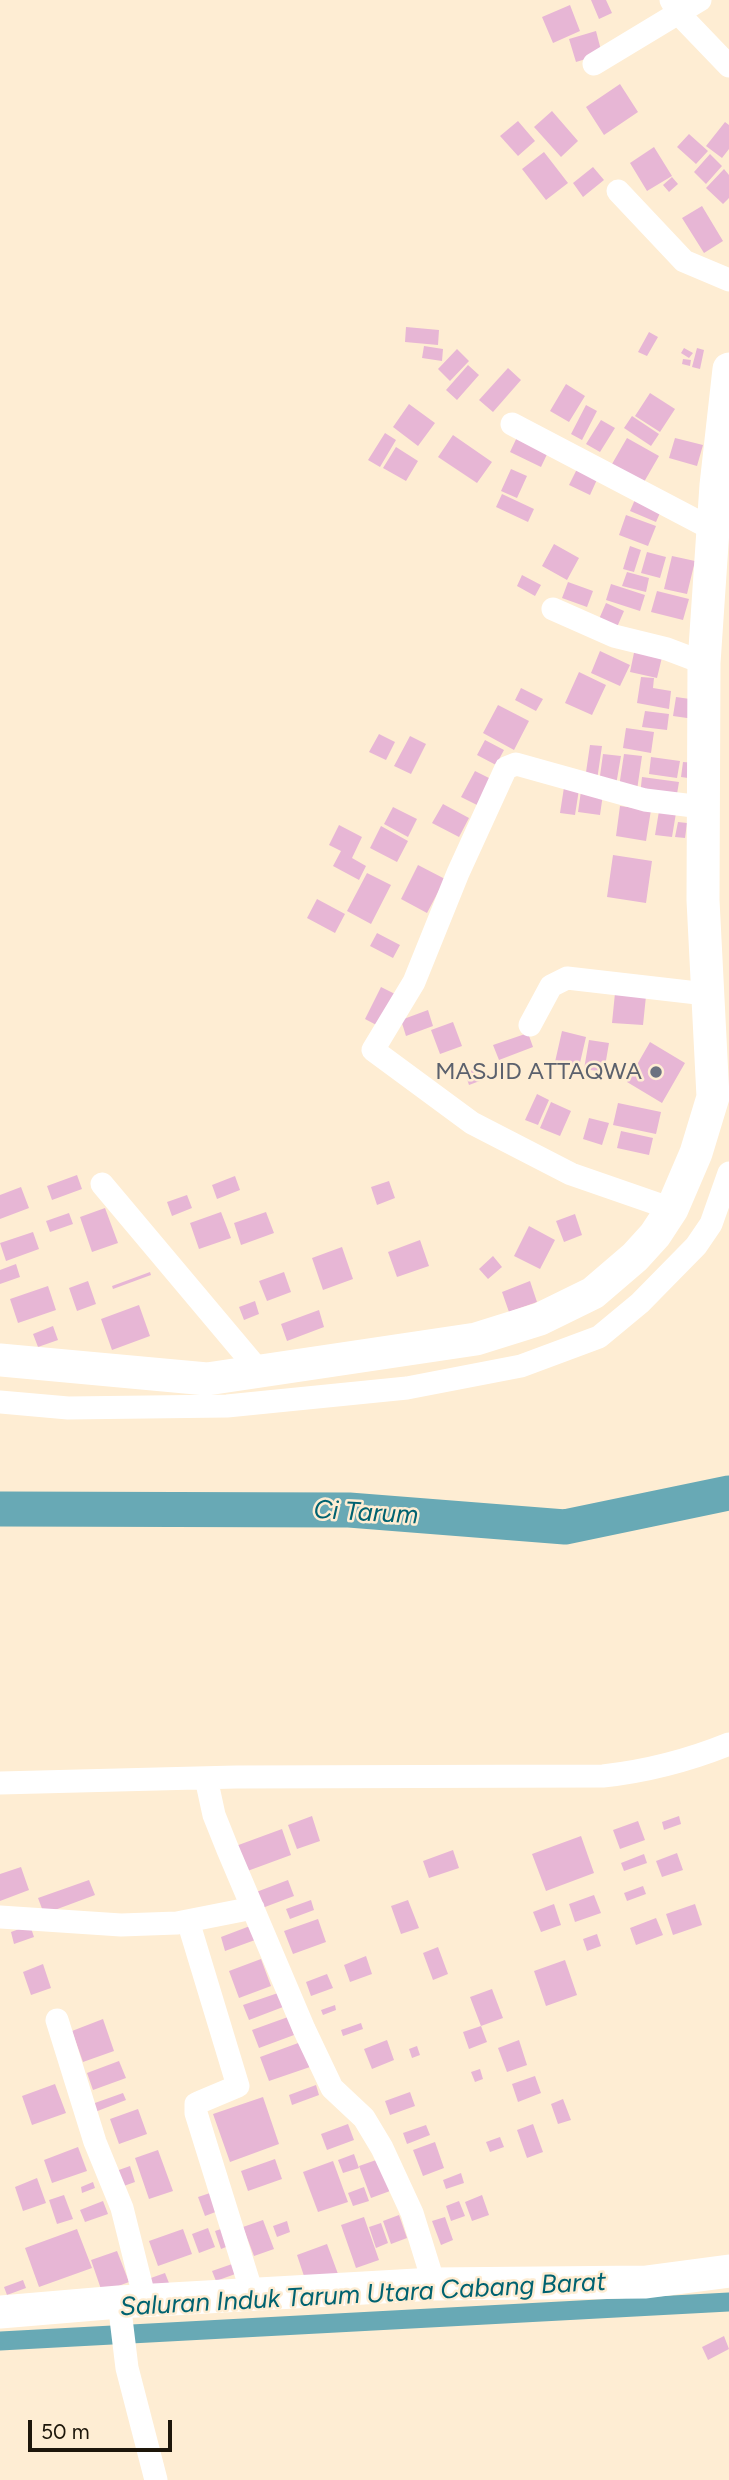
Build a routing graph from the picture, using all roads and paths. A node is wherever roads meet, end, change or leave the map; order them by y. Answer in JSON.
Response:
{"nodes":[{"id":1,"x":700,"y":0,"type":"edge"},
{"id":2,"x":675,"y":7,"type":"edge"},
{"id":3,"x":594,"y":64,"type":"dead end"},
{"id":4,"x":729,"y":66,"type":"edge"},
{"id":5,"x":618,"y":191,"type":"dead end"},
{"id":6,"x":729,"y":280,"type":"edge"},
{"id":7,"x":729,"y":369,"type":"edge"},
{"id":8,"x":512,"y":424,"type":"dead end"},
{"id":9,"x":714,"y":530,"type":"junction"},
{"id":10,"x":553,"y":609,"type":"dead end"},
{"id":11,"x":704,"y":663,"type":"junction"},
{"id":12,"x":702,"y":807,"type":"junction"},
{"id":13,"x":706,"y":994,"type":"junction"},
{"id":14,"x":530,"y":1025,"type":"dead end"},
{"id":15,"x":729,"y":1173,"type":"edge"},
{"id":16,"x":102,"y":1184,"type":"dead end"},
{"id":17,"x":672,"y":1209,"type":"junction"},
{"id":18,"x":0,"y":1360,"type":"edge"},
{"id":19,"x":260,"y":1372,"type":"junction"},
{"id":20,"x":0,"y":1402,"type":"edge"},
{"id":21,"x":729,"y":1744,"type":"edge"},
{"id":22,"x":206,"y":1778,"type":"junction"},
{"id":23,"x":0,"y":1783,"type":"edge"},
{"id":24,"x":253,"y":1908,"type":"junction"},
{"id":25,"x":0,"y":1917,"type":"edge"},
{"id":26,"x":188,"y":1921,"type":"junction"},
{"id":27,"x":57,"y":2020,"type":"dead end"},
{"id":28,"x":729,"y":2271,"type":"edge"},
{"id":29,"x":434,"y":2284,"type":"junction"},
{"id":30,"x":253,"y":2296,"type":"junction"},
{"id":31,"x":129,"y":2307,"type":"junction"},
{"id":32,"x":0,"y":2312,"type":"edge"},
{"id":33,"x":156,"y":2480,"type":"edge"}],
"edges":[{"from":1,"to":2,"type":"street"},
{"from":2,"to":3,"type":"street"},
{"from":2,"to":4,"type":"street"},
{"from":5,"to":6,"type":"street"},
{"from":7,"to":9,"type":"street"},
{"from":8,"to":9,"type":"street"},
{"from":9,"to":11,"type":"street"},
{"from":10,"to":11,"type":"street"},
{"from":11,"to":12,"type":"street"},
{"from":12,"to":13,"type":"street"},
{"from":12,"to":17,"type":"street"},
{"from":13,"to":14,"type":"street"},
{"from":13,"to":17,"type":"street"},
{"from":15,"to":20,"type":"street"},
{"from":16,"to":19,"type":"street"},
{"from":17,"to":19,"type":"street"},
{"from":18,"to":19,"type":"street"},
{"from":21,"to":22,"type":"street"},
{"from":22,"to":23,"type":"street"},
{"from":22,"to":24,"type":"street"},
{"from":24,"to":26,"type":"street"},
{"from":24,"to":29,"type":"street"},
{"from":25,"to":26,"type":"street"},
{"from":26,"to":30,"type":"street"},
{"from":27,"to":31,"type":"street"},
{"from":28,"to":29,"type":"street"},
{"from":29,"to":30,"type":"street"},
{"from":30,"to":31,"type":"street"},
{"from":31,"to":32,"type":"street"},
{"from":31,"to":33,"type":"street"}]}
